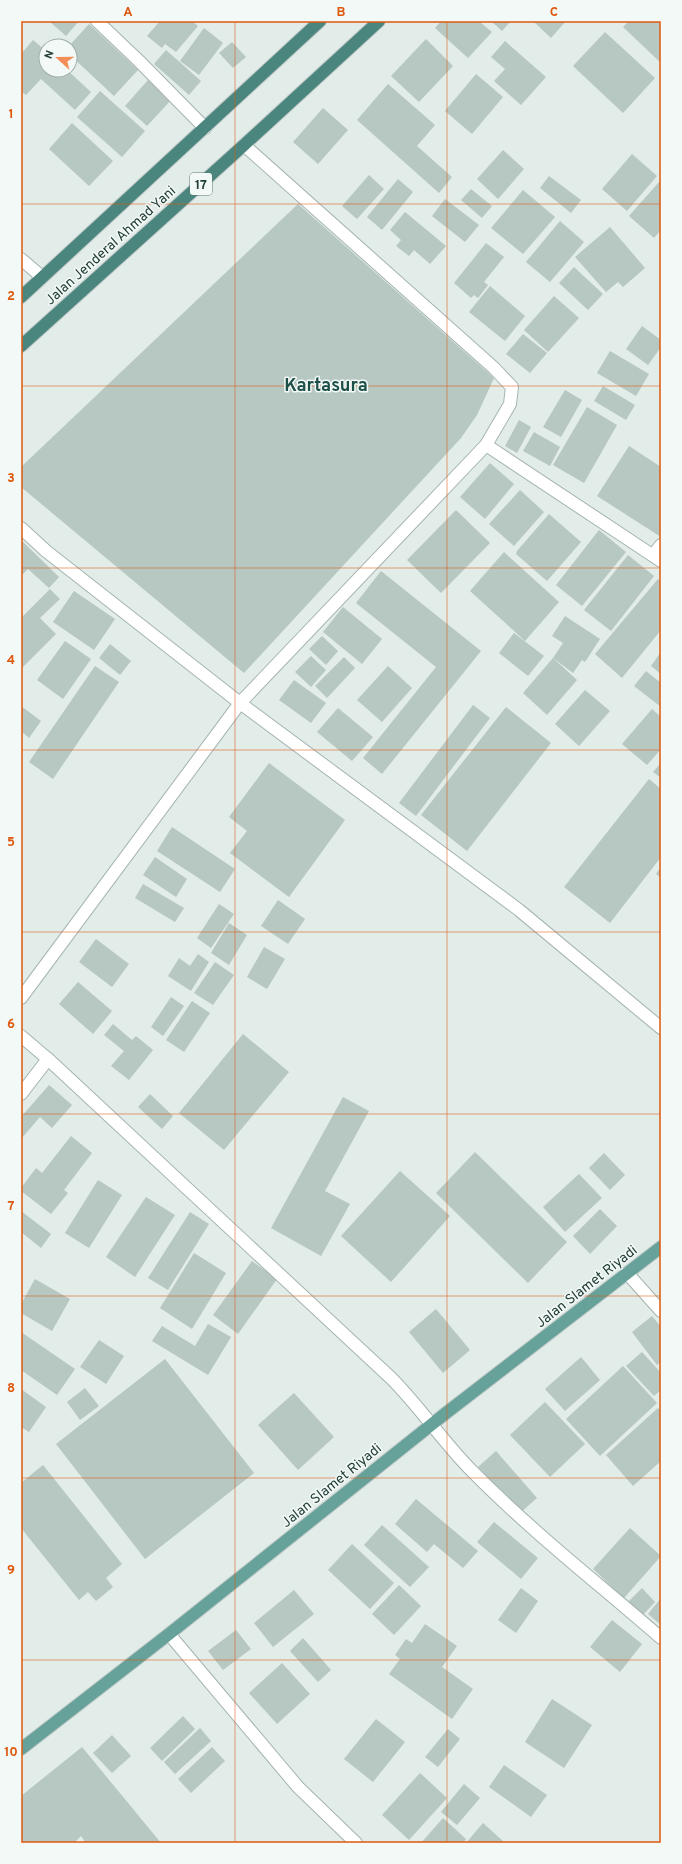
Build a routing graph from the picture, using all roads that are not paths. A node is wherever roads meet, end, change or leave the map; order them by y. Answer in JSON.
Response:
{"nodes":[{"id":1,"x":97,"y":21,"type":"edge"},
{"id":2,"x":320,"y":21,"type":"edge"},
{"id":3,"x":379,"y":21,"type":"edge"},
{"id":4,"x":205,"y":128,"type":"junction"},
{"id":5,"x":244,"y":145,"type":"junction"},
{"id":6,"x":21,"y":259,"type":"edge"},
{"id":7,"x":42,"y":277,"type":"junction"},
{"id":8,"x":21,"y":296,"type":"edge"},
{"id":9,"x":21,"y":346,"type":"edge"},
{"id":10,"x":486,"y":445,"type":"junction"},
{"id":11,"x":21,"y":528,"type":"edge"},
{"id":12,"x":661,"y":545,"type":"edge"},
{"id":13,"x":657,"y":558,"type":"edge"},
{"id":14,"x":240,"y":703,"type":"junction"},
{"id":15,"x":21,"y":998,"type":"edge"},
{"id":16,"x":661,"y":1028,"type":"edge"},
{"id":17,"x":21,"y":1036,"type":"edge"},
{"id":18,"x":48,"y":1059,"type":"junction"},
{"id":19,"x":21,"y":1094,"type":"edge"},
{"id":20,"x":661,"y":1247,"type":"edge"},
{"id":21,"x":627,"y":1273,"type":"junction"},
{"id":22,"x":661,"y":1311,"type":"edge"},
{"id":23,"x":431,"y":1425,"type":"junction"},
{"id":24,"x":169,"y":1634,"type":"junction"},
{"id":25,"x":661,"y":1638,"type":"edge"},
{"id":26,"x":21,"y":1748,"type":"edge"},
{"id":27,"x":355,"y":1843,"type":"edge"}],
"edges":[{"from":1,"to":4,"type":"street"},
{"from":2,"to":4,"type":"highway","name":"Jalan Jenderal Ahmad Yani"},
{"from":3,"to":5,"type":"highway","name":"Jalan Jenderal Ahmad Yani","number":"17"},
{"from":4,"to":7,"type":"highway","name":"Jalan Jenderal Ahmad Yani"},
{"from":5,"to":9,"type":"highway","name":"Jalan Jenderal Ahmad Yani","number":"17"},
{"from":5,"to":10,"type":"street"},
{"from":6,"to":7,"type":"street"},
{"from":7,"to":8,"type":"highway","name":"Jalan Jenderal Ahmad Yani"},
{"from":10,"to":13,"type":"street"},
{"from":10,"to":14,"type":"street"},
{"from":11,"to":14,"type":"street"},
{"from":12,"to":13,"type":"street"},
{"from":14,"to":15,"type":"street"},
{"from":14,"to":16,"type":"street"},
{"from":17,"to":18,"type":"street"},
{"from":18,"to":19,"type":"street"},
{"from":18,"to":23,"type":"street"},
{"from":20,"to":21,"type":"main road","name":"Jalan Slamet Riyadi"},
{"from":21,"to":22,"type":"street"},
{"from":21,"to":23,"type":"main road","name":"Jalan Slamet Riyadi"},
{"from":23,"to":24,"type":"main road","name":"Jalan Slamet Riyadi"},
{"from":23,"to":25,"type":"street"},
{"from":24,"to":26,"type":"main road","name":"Jalan Slamet Riyadi"},
{"from":24,"to":27,"type":"street"}]}
